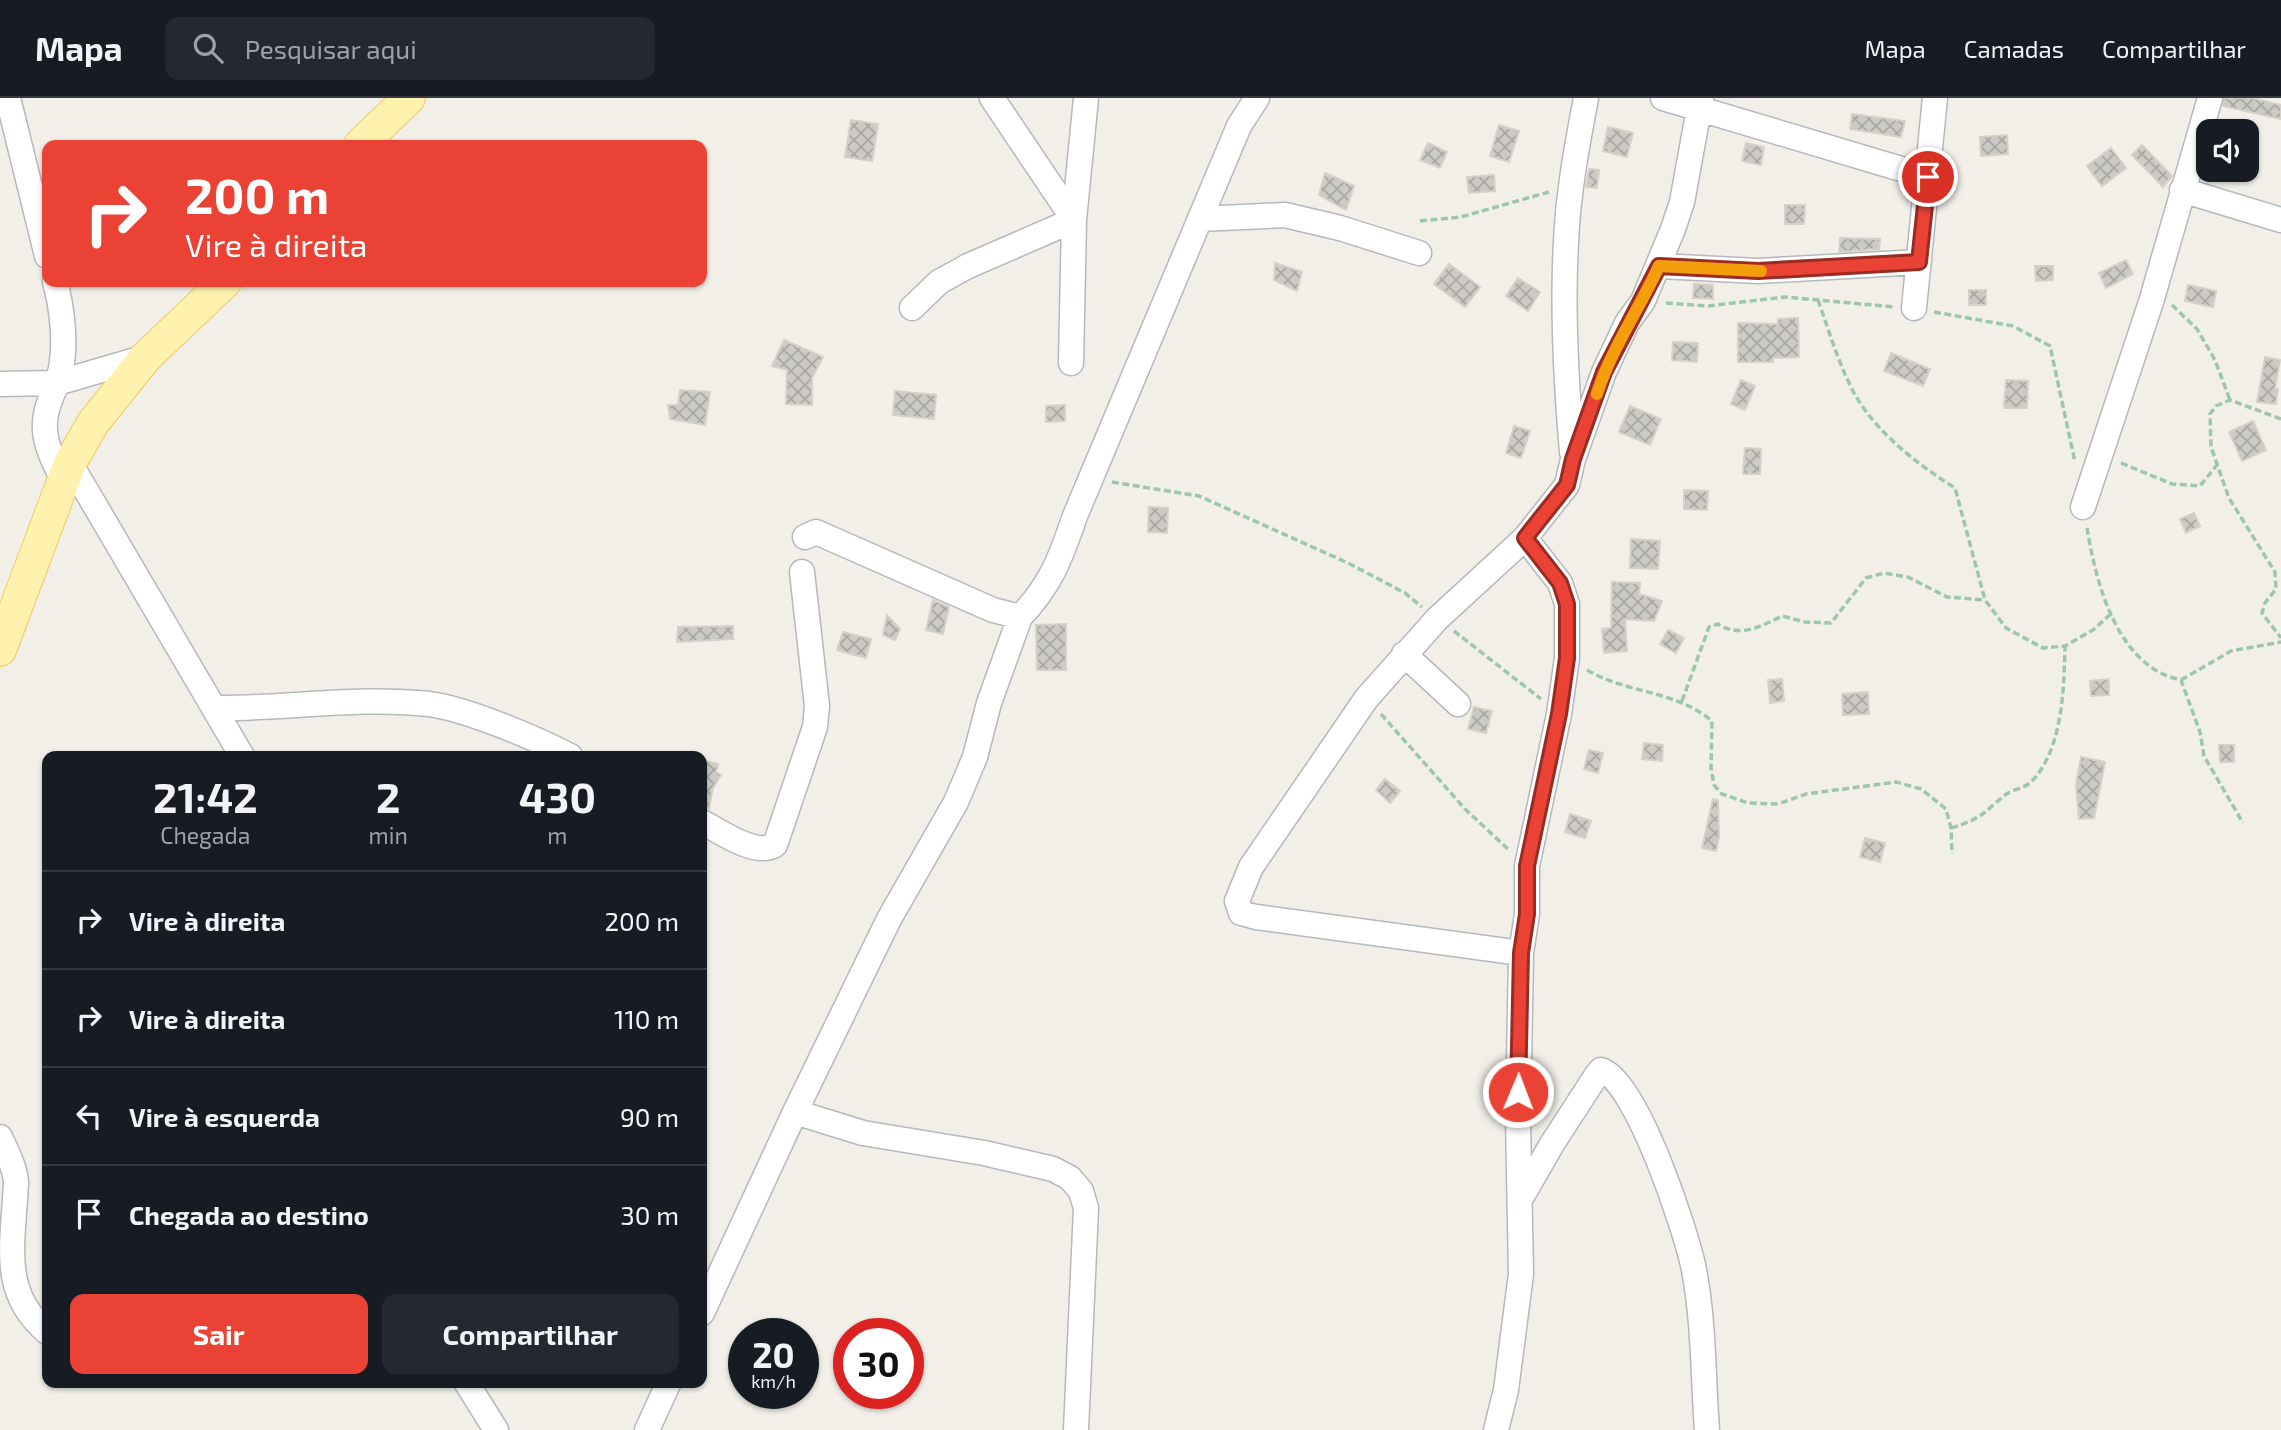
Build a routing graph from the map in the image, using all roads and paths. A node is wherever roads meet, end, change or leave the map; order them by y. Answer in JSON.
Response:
{"nodes":[{"id":1,"x":8,"y":98,"type":"edge"},
{"id":2,"x":409,"y":98,"type":"edge"},
{"id":3,"x":992,"y":98,"type":"edge"},
{"id":4,"x":1086,"y":98,"type":"edge"},
{"id":5,"x":1257,"y":98,"type":"edge"},
{"id":6,"x":1586,"y":98,"type":"edge"},
{"id":7,"x":1663,"y":98,"type":"edge"},
{"id":8,"x":1935,"y":98,"type":"edge"},
{"id":9,"x":2210,"y":98,"type":"edge"},
{"id":10,"x":1700,"y":103,"type":"edge"},
{"id":11,"x":365,"y":140,"type":"edge"},
{"id":12,"x":1928,"y":177,"type":"junction"},
{"id":13,"x":1571,"y":184,"type":"junction"},
{"id":14,"x":2182,"y":190,"type":"junction"},
{"id":15,"x":1200,"y":219,"type":"junction"},
{"id":16,"x":1074,"y":220,"type":"junction"},
{"id":17,"x":2281,"y":220,"type":"edge"},
{"id":18,"x":1420,"y":221,"type":"dead end"},
{"id":19,"x":42,"y":236,"type":"edge"},
{"id":20,"x":1419,"y":253,"type":"dead end"},
{"id":21,"x":1919,"y":262,"type":"junction"},
{"id":22,"x":1659,"y":266,"type":"junction"},
{"id":23,"x":2158,"y":278,"type":"junction"},
{"id":24,"x":56,"y":287,"type":"edge"},
{"id":25,"x":220,"y":287,"type":"edge"},
{"id":26,"x":1818,"y":300,"type":"junction"},
{"id":27,"x":1643,"y":301,"type":"junction"},
{"id":28,"x":912,"y":308,"type":"dead end"},
{"id":29,"x":1914,"y":308,"type":"junction"},
{"id":30,"x":146,"y":357,"type":"junction"},
{"id":31,"x":1071,"y":363,"type":"dead end"},
{"id":32,"x":57,"y":383,"type":"junction"},
{"id":33,"x":0,"y":384,"type":"edge"},
{"id":34,"x":2230,"y":400,"type":"junction"},
{"id":35,"x":2281,"y":419,"type":"edge"},
{"id":36,"x":1573,"y":459,"type":"junction"},
{"id":37,"x":2087,"y":464,"type":"junction"},
{"id":38,"x":2217,"y":465,"type":"junction"},
{"id":39,"x":66,"y":472,"type":"junction"},
{"id":40,"x":1090,"y":480,"type":"junction"},
{"id":41,"x":2083,"y":508,"type":"joint"},
{"id":42,"x":805,"y":537,"type":"dead end"},
{"id":43,"x":1525,"y":538,"type":"junction"},
{"id":44,"x":802,"y":572,"type":"dead end"},
{"id":45,"x":1985,"y":600,"type":"junction"},
{"id":46,"x":2112,"y":613,"type":"junction"},
{"id":47,"x":1020,"y":617,"type":"junction"},
{"id":48,"x":1437,"y":620,"type":"junction"},
{"id":49,"x":2281,"y":640,"type":"edge"},
{"id":50,"x":2065,"y":646,"type":"junction"},
{"id":51,"x":0,"y":650,"type":"edge"},
{"id":52,"x":1404,"y":654,"type":"junction"},
{"id":53,"x":1567,"y":658,"type":"junction"},
{"id":54,"x":2181,"y":680,"type":"junction"},
{"id":55,"x":1366,"y":699,"type":"junction"},
{"id":56,"x":1682,"y":701,"type":"junction"},
{"id":57,"x":1458,"y":704,"type":"dead end"},
{"id":58,"x":214,"y":708,"type":"junction"},
{"id":59,"x":1559,"y":714,"type":"junction"},
{"id":60,"x":239,"y":751,"type":"edge"},
{"id":61,"x":557,"y":751,"type":"edge"},
{"id":62,"x":2244,"y":823,"type":"dead end"},
{"id":63,"x":707,"y":824,"type":"edge"},
{"id":64,"x":1951,"y":828,"type":"junction"},
{"id":65,"x":1952,"y":854,"type":"dead end"},
{"id":66,"x":1527,"y":866,"type":"junction"},
{"id":67,"x":1521,"y":953,"type":"junction"},
{"id":68,"x":794,"y":1112,"type":"junction"},
{"id":69,"x":0,"y":1137,"type":"edge"},
{"id":70,"x":1521,"y":1198,"type":"junction"},
{"id":71,"x":707,"y":1302,"type":"edge"},
{"id":72,"x":42,"y":1328,"type":"edge"},
{"id":73,"x":470,"y":1388,"type":"edge"},
{"id":74,"x":666,"y":1388,"type":"edge"},
{"id":75,"x":496,"y":1430,"type":"edge"},
{"id":76,"x":647,"y":1430,"type":"edge"},
{"id":77,"x":1076,"y":1430,"type":"edge"},
{"id":78,"x":1496,"y":1430,"type":"edge"},
{"id":79,"x":1707,"y":1430,"type":"edge"}],
"edges":[{"from":1,"to":19,"type":"street"},
{"from":2,"to":11,"type":"main road"},
{"from":3,"to":16,"type":"street"},
{"from":4,"to":16,"type":"street"},
{"from":5,"to":15,"type":"street"},
{"from":6,"to":13,"type":"street"},
{"from":7,"to":10,"type":"street"},
{"from":8,"to":12,"type":"street"},
{"from":9,"to":14,"type":"street"},
{"from":10,"to":12,"type":"street"},
{"from":10,"to":22,"type":"street"},
{"from":12,"to":21,"type":"street"},
{"from":13,"to":18,"type":"path"},
{"from":13,"to":36,"type":"street"},
{"from":14,"to":17,"type":"street"},
{"from":14,"to":23,"type":"street"},
{"from":15,"to":20,"type":"street"},
{"from":15,"to":40,"type":"street"},
{"from":16,"to":28,"type":"street"},
{"from":16,"to":31,"type":"street"},
{"from":21,"to":22,"type":"street"},
{"from":21,"to":29,"type":"street"},
{"from":22,"to":27,"type":"street"},
{"from":23,"to":34,"type":"path"},
{"from":23,"to":37,"type":"street"},
{"from":24,"to":32,"type":"street"},
{"from":25,"to":30,"type":"main road"},
{"from":26,"to":27,"type":"path"},
{"from":26,"to":29,"type":"path"},
{"from":26,"to":45,"type":"path"},
{"from":27,"to":36,"type":"street"},
{"from":29,"to":37,"type":"path"},
{"from":30,"to":32,"type":"street"},
{"from":30,"to":39,"type":"main road"},
{"from":32,"to":33,"type":"street"},
{"from":32,"to":39,"type":"street"},
{"from":34,"to":35,"type":"path"},
{"from":34,"to":38,"type":"path"},
{"from":36,"to":43,"type":"street"},
{"from":37,"to":38,"type":"path"},
{"from":37,"to":41,"type":"street"},
{"from":38,"to":49,"type":"path"},
{"from":39,"to":51,"type":"main road"},
{"from":39,"to":58,"type":"street"},
{"from":40,"to":47,"type":"street"},
{"from":40,"to":48,"type":"path"},
{"from":41,"to":46,"type":"path"},
{"from":42,"to":47,"type":"street"},
{"from":43,"to":48,"type":"street"},
{"from":43,"to":53,"type":"street"},
{"from":44,"to":63,"type":"street"},
{"from":45,"to":50,"type":"path"},
{"from":45,"to":56,"type":"path"},
{"from":46,"to":50,"type":"path"},
{"from":46,"to":54,"type":"path"},
{"from":47,"to":68,"type":"street"},
{"from":48,"to":52,"type":"street"},
{"from":48,"to":59,"type":"path"},
{"from":49,"to":54,"type":"path"},
{"from":50,"to":64,"type":"path"},
{"from":52,"to":55,"type":"street"},
{"from":52,"to":57,"type":"street"},
{"from":53,"to":56,"type":"path"},
{"from":53,"to":59,"type":"street"},
{"from":54,"to":62,"type":"path"},
{"from":55,"to":66,"type":"path"},
{"from":55,"to":67,"type":"street"},
{"from":56,"to":64,"type":"path"},
{"from":58,"to":60,"type":"street"},
{"from":58,"to":61,"type":"street"},
{"from":59,"to":66,"type":"street"},
{"from":64,"to":65,"type":"path"},
{"from":66,"to":67,"type":"street"},
{"from":67,"to":70,"type":"street"},
{"from":68,"to":71,"type":"street"},
{"from":68,"to":77,"type":"street"},
{"from":69,"to":72,"type":"street"},
{"from":70,"to":78,"type":"street"},
{"from":70,"to":79,"type":"street"},
{"from":73,"to":75,"type":"street"},
{"from":74,"to":76,"type":"street"}]}
